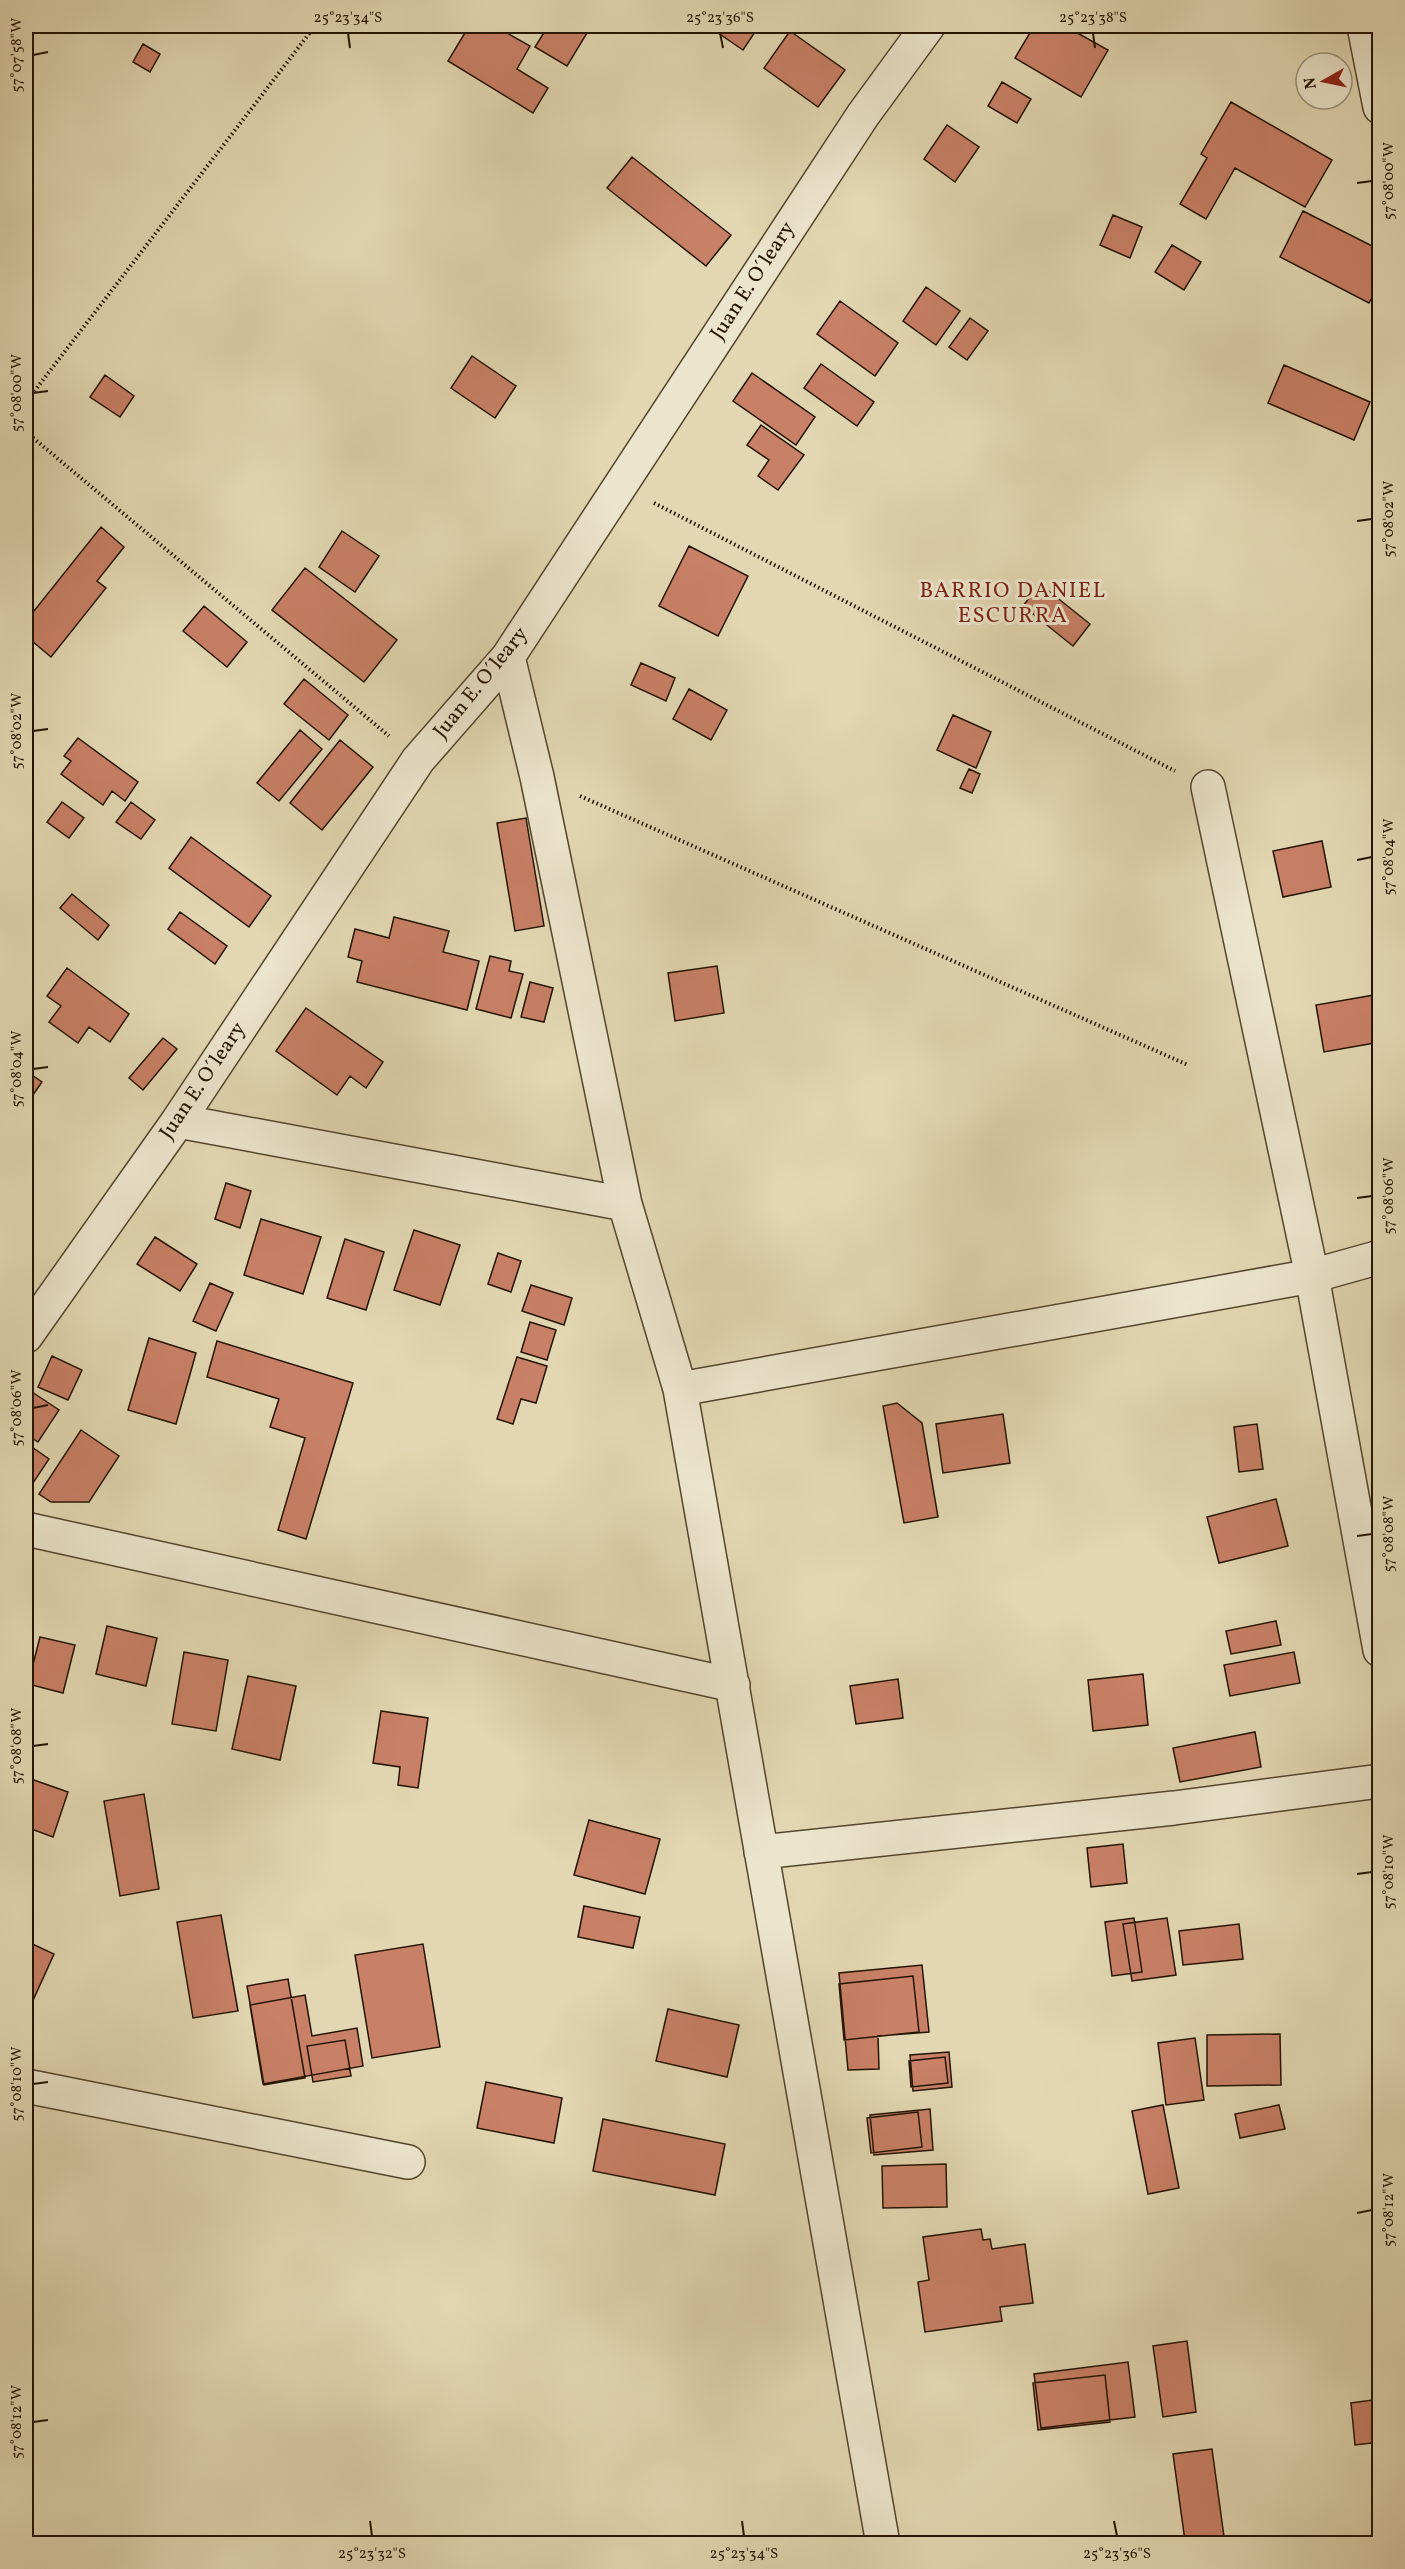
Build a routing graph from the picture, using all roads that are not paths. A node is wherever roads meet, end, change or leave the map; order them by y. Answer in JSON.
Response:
{"nodes":[{"id":1,"x":928,"y":26,"type":"edge"},
{"id":2,"x":1364,"y":26,"type":"edge"},
{"id":3,"x":1380,"y":107,"type":"edge"},
{"id":4,"x":508,"y":657,"type":"junction"},
{"id":5,"x":1208,"y":788,"type":"road end"},
{"id":6,"x":178,"y":1120,"type":"junction"},
{"id":7,"x":625,"y":1204,"type":"junction"},
{"id":8,"x":1380,"y":1257,"type":"edge"},
{"id":9,"x":1312,"y":1276,"type":"junction"},
{"id":10,"x":26,"y":1336,"type":"edge"},
{"id":11,"x":680,"y":1389,"type":"junction"},
{"id":12,"x":26,"y":1529,"type":"edge"},
{"id":13,"x":1380,"y":1650,"type":"edge"},
{"id":14,"x":733,"y":1685,"type":"junction"},
{"id":15,"x":1380,"y":1781,"type":"edge"},
{"id":16,"x":761,"y":1852,"type":"junction"},
{"id":17,"x":26,"y":2086,"type":"edge"},
{"id":18,"x":408,"y":2162,"type":"dead end"},
{"id":19,"x":883,"y":2544,"type":"edge"}],
"edges":[{"from":1,"to":4,"type":"street","name":"Juan E. O´leary"},
{"from":2,"to":3,"type":"street"},
{"from":4,"to":6,"type":"street","name":"Juan E. O´leary"},
{"from":4,"to":7,"type":"street"},
{"from":5,"to":9,"type":"street"},
{"from":6,"to":7,"type":"street"},
{"from":6,"to":10,"type":"street","name":"Juan E. O´leary"},
{"from":7,"to":11,"type":"street"},
{"from":8,"to":9,"type":"street"},
{"from":9,"to":11,"type":"street"},
{"from":9,"to":13,"type":"street"},
{"from":11,"to":14,"type":"street"},
{"from":12,"to":14,"type":"street"},
{"from":14,"to":16,"type":"street"},
{"from":15,"to":16,"type":"street"},
{"from":16,"to":19,"type":"street"},
{"from":17,"to":18,"type":"street"}]}
